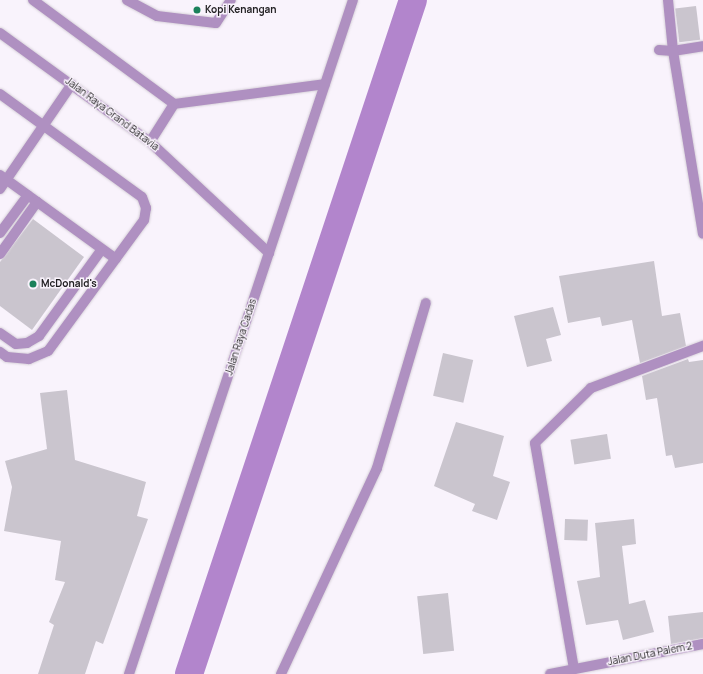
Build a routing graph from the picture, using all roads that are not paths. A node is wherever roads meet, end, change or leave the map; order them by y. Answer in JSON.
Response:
{"nodes":[{"id":1,"x":33,"y":0,"type":"edge"},
{"id":2,"x":127,"y":0,"type":"edge"},
{"id":3,"x":231,"y":0,"type":"edge"},
{"id":4,"x":353,"y":0,"type":"edge"},
{"id":5,"x":668,"y":0,"type":"edge"},
{"id":6,"x":0,"y":33,"type":"edge"},
{"id":7,"x":703,"y":46,"type":"edge"},
{"id":8,"x":659,"y":50,"type":"dead end"},
{"id":9,"x":673,"y":51,"type":"junction"},
{"id":10,"x":72,"y":84,"type":"junction"},
{"id":11,"x":325,"y":84,"type":"junction"},
{"id":12,"x":0,"y":94,"type":"edge"},
{"id":13,"x":174,"y":104,"type":"junction"},
{"id":14,"x":43,"y":125,"type":"junction"},
{"id":15,"x":150,"y":142,"type":"junction"},
{"id":16,"x":3,"y":177,"type":"edge"},
{"id":17,"x":0,"y":189,"type":"edge"},
{"id":18,"x":28,"y":194,"type":"junction"},
{"id":19,"x":37,"y":202,"type":"junction"},
{"id":20,"x":0,"y":233,"type":"edge"},
{"id":21,"x":703,"y":234,"type":"edge"},
{"id":22,"x":102,"y":249,"type":"junction"},
{"id":23,"x":269,"y":253,"type":"junction"},
{"id":24,"x":0,"y":254,"type":"edge"},
{"id":25,"x":116,"y":259,"type":"junction"},
{"id":26,"x":426,"y":303,"type":"dead end"},
{"id":27,"x":0,"y":333,"type":"edge"},
{"id":28,"x":703,"y":346,"type":"edge"},
{"id":29,"x":0,"y":352,"type":"edge"},
{"id":30,"x":703,"y":644,"type":"edge"},
{"id":31,"x":574,"y":669,"type":"junction"},
{"id":32,"x":129,"y":674,"type":"edge"},
{"id":33,"x":281,"y":674,"type":"edge"},
{"id":34,"x":550,"y":674,"type":"edge"}],
"edges":[{"from":1,"to":13,"type":"street"},
{"from":2,"to":3,"type":"street"},
{"from":4,"to":11,"type":"street","name":"Jalan Raya Cadas"},
{"from":5,"to":9,"type":"street"},
{"from":6,"to":10,"type":"street","name":"Jalan Raya Grand Batavia"},
{"from":7,"to":9,"type":"street"},
{"from":8,"to":9,"type":"street"},
{"from":9,"to":21,"type":"street"},
{"from":10,"to":14,"type":"street"},
{"from":10,"to":15,"type":"street","name":"Jalan Raya Grand Batavia"},
{"from":11,"to":13,"type":"street"},
{"from":11,"to":23,"type":"street","name":"Jalan Raya Cadas"},
{"from":12,"to":14,"type":"street"},
{"from":13,"to":15,"type":"street"},
{"from":14,"to":16,"type":"street"},
{"from":14,"to":25,"type":"street"},
{"from":15,"to":23,"type":"street","name":"Jalan Raya Grand Batavia"},
{"from":16,"to":17,"type":"street"},
{"from":16,"to":18,"type":"street"},
{"from":18,"to":19,"type":"street"},
{"from":18,"to":20,"type":"street"},
{"from":19,"to":22,"type":"street"},
{"from":19,"to":24,"type":"street"},
{"from":22,"to":25,"type":"street"},
{"from":22,"to":27,"type":"street"},
{"from":23,"to":32,"type":"street","name":"Jalan Raya Cadas"},
{"from":25,"to":29,"type":"street"},
{"from":26,"to":33,"type":"street"},
{"from":28,"to":31,"type":"street"},
{"from":30,"to":31,"type":"street","name":"Jalan Duta Palem 2"},
{"from":31,"to":34,"type":"street","name":"Jalan Duta Palem 2"}]}
